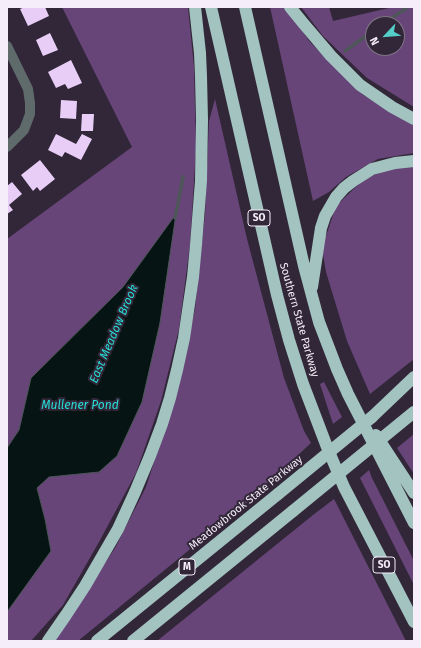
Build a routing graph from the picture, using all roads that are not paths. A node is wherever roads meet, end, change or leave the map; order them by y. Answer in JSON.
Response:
{"nodes":[{"id":1,"x":195,"y":7,"type":"edge"},
{"id":2,"x":211,"y":7,"type":"edge"},
{"id":3,"x":245,"y":7,"type":"edge"},
{"id":4,"x":290,"y":7,"type":"edge"},
{"id":5,"x":7,"y":46,"type":"edge"},
{"id":6,"x":414,"y":119,"type":"edge"},
{"id":7,"x":7,"y":148,"type":"edge"},
{"id":8,"x":414,"y":161,"type":"edge"},
{"id":9,"x":311,"y":294,"type":"junction"},
{"id":10,"x":413,"y":384,"type":"edge"},
{"id":11,"x":348,"y":394,"type":"junction"},
{"id":12,"x":414,"y":412,"type":"edge"},
{"id":13,"x":414,"y":424,"type":"edge"},
{"id":14,"x":369,"y":448,"type":"junction"},
{"id":15,"x":414,"y":493,"type":"edge"},
{"id":16,"x":414,"y":523,"type":"edge"},
{"id":17,"x":414,"y":622,"type":"edge"},
{"id":18,"x":48,"y":641,"type":"edge"},
{"id":19,"x":97,"y":641,"type":"edge"},
{"id":20,"x":133,"y":641,"type":"edge"}],
"edges":[{"from":1,"to":18,"type":"highway"},
{"from":2,"to":17,"type":"highway","name":"Southern State Parkway","number":"SO"},
{"from":3,"to":9,"type":"highway","name":"Southern State Parkway"},
{"from":4,"to":6,"type":"highway"},
{"from":5,"to":7,"type":"street"},
{"from":8,"to":9,"type":"highway"},
{"from":9,"to":11,"type":"highway","name":"Southern State Parkway"},
{"from":10,"to":19,"type":"highway","name":"Meadowbrook State Parkway","number":"M","bridge":true},
{"from":11,"to":15,"type":"highway"},
{"from":11,"to":16,"type":"highway","name":"Southern State Parkway"},
{"from":12,"to":14,"type":"highway","number":"M","bridge":true},
{"from":13,"to":14,"type":"highway","bridge":true},
{"from":14,"to":20,"type":"highway","number":"M","bridge":true}]}
